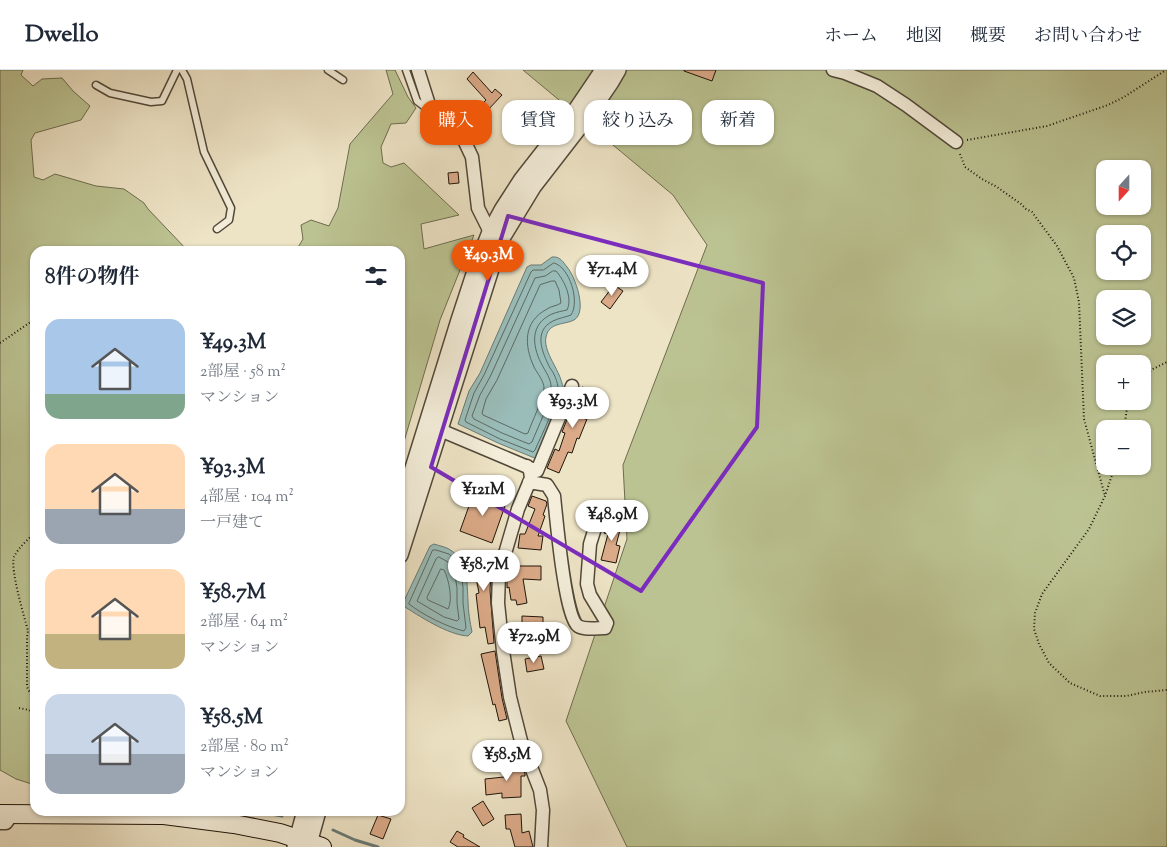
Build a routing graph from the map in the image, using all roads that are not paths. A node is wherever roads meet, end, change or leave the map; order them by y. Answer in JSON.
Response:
{"nodes":[{"id":1,"x":177,"y":70,"type":"edge"},
{"id":2,"x":182,"y":70,"type":"edge"},
{"id":3,"x":328,"y":70,"type":"edge"},
{"id":4,"x":406,"y":70,"type":"edge"},
{"id":5,"x":418,"y":70,"type":"edge"},
{"id":6,"x":603,"y":70,"type":"edge"},
{"id":7,"x":618,"y":70,"type":"edge"},
{"id":8,"x":833,"y":70,"type":"edge"},
{"id":9,"x":343,"y":80,"type":"dead end"},
{"id":10,"x":96,"y":85,"type":"dead end"},
{"id":11,"x":428,"y":100,"type":"edge"},
{"id":12,"x":420,"y":103,"type":"edge"},
{"id":13,"x":956,"y":142,"type":"road end"},
{"id":14,"x":466,"y":145,"type":"edge"},
{"id":15,"x":217,"y":230,"type":"dead end"},
{"id":16,"x":496,"y":235,"type":"junction"},
{"id":17,"x":572,"y":386,"type":"dead end"},
{"id":18,"x":440,"y":430,"type":"junction"},
{"id":19,"x":527,"y":466,"type":"junction"},
{"id":20,"x":529,"y":482,"type":"junction"},
{"id":21,"x":405,"y":494,"type":"edge"},
{"id":22,"x":601,"y":509,"type":"dead end"},
{"id":23,"x":405,"y":539,"type":"edge"},
{"id":24,"x":84,"y":816,"type":"edge"},
{"id":25,"x":172,"y":816,"type":"edge"},
{"id":26,"x":305,"y":816,"type":"edge"},
{"id":27,"x":316,"y":816,"type":"edge"},
{"id":28,"x":4,"y":817,"type":"edge"},
{"id":29,"x":306,"y":845,"type":"edge"},
{"id":30,"x":541,"y":847,"type":"edge"}],
"edges":[{"from":1,"to":10,"type":"lane"},
{"from":2,"to":15,"type":"lane"},
{"from":3,"to":9,"type":"lane"},
{"from":4,"to":12,"type":"lane"},
{"from":5,"to":11,"type":"street"},
{"from":6,"to":16,"type":"street"},
{"from":7,"to":16,"type":"street"},
{"from":8,"to":13,"type":"street"},
{"from":14,"to":16,"type":"street"},
{"from":16,"to":18,"type":"street"},
{"from":16,"to":21,"type":"street"},
{"from":17,"to":19,"type":"street"},
{"from":18,"to":19,"type":"street"},
{"from":18,"to":23,"type":"street"},
{"from":19,"to":20,"type":"street"},
{"from":20,"to":22,"type":"street"},
{"from":20,"to":30,"type":"street"},
{"from":24,"to":28,"type":"main road"},
{"from":25,"to":29,"type":"main road"},
{"from":26,"to":29,"type":"street"},
{"from":27,"to":29,"type":"street"}]}
